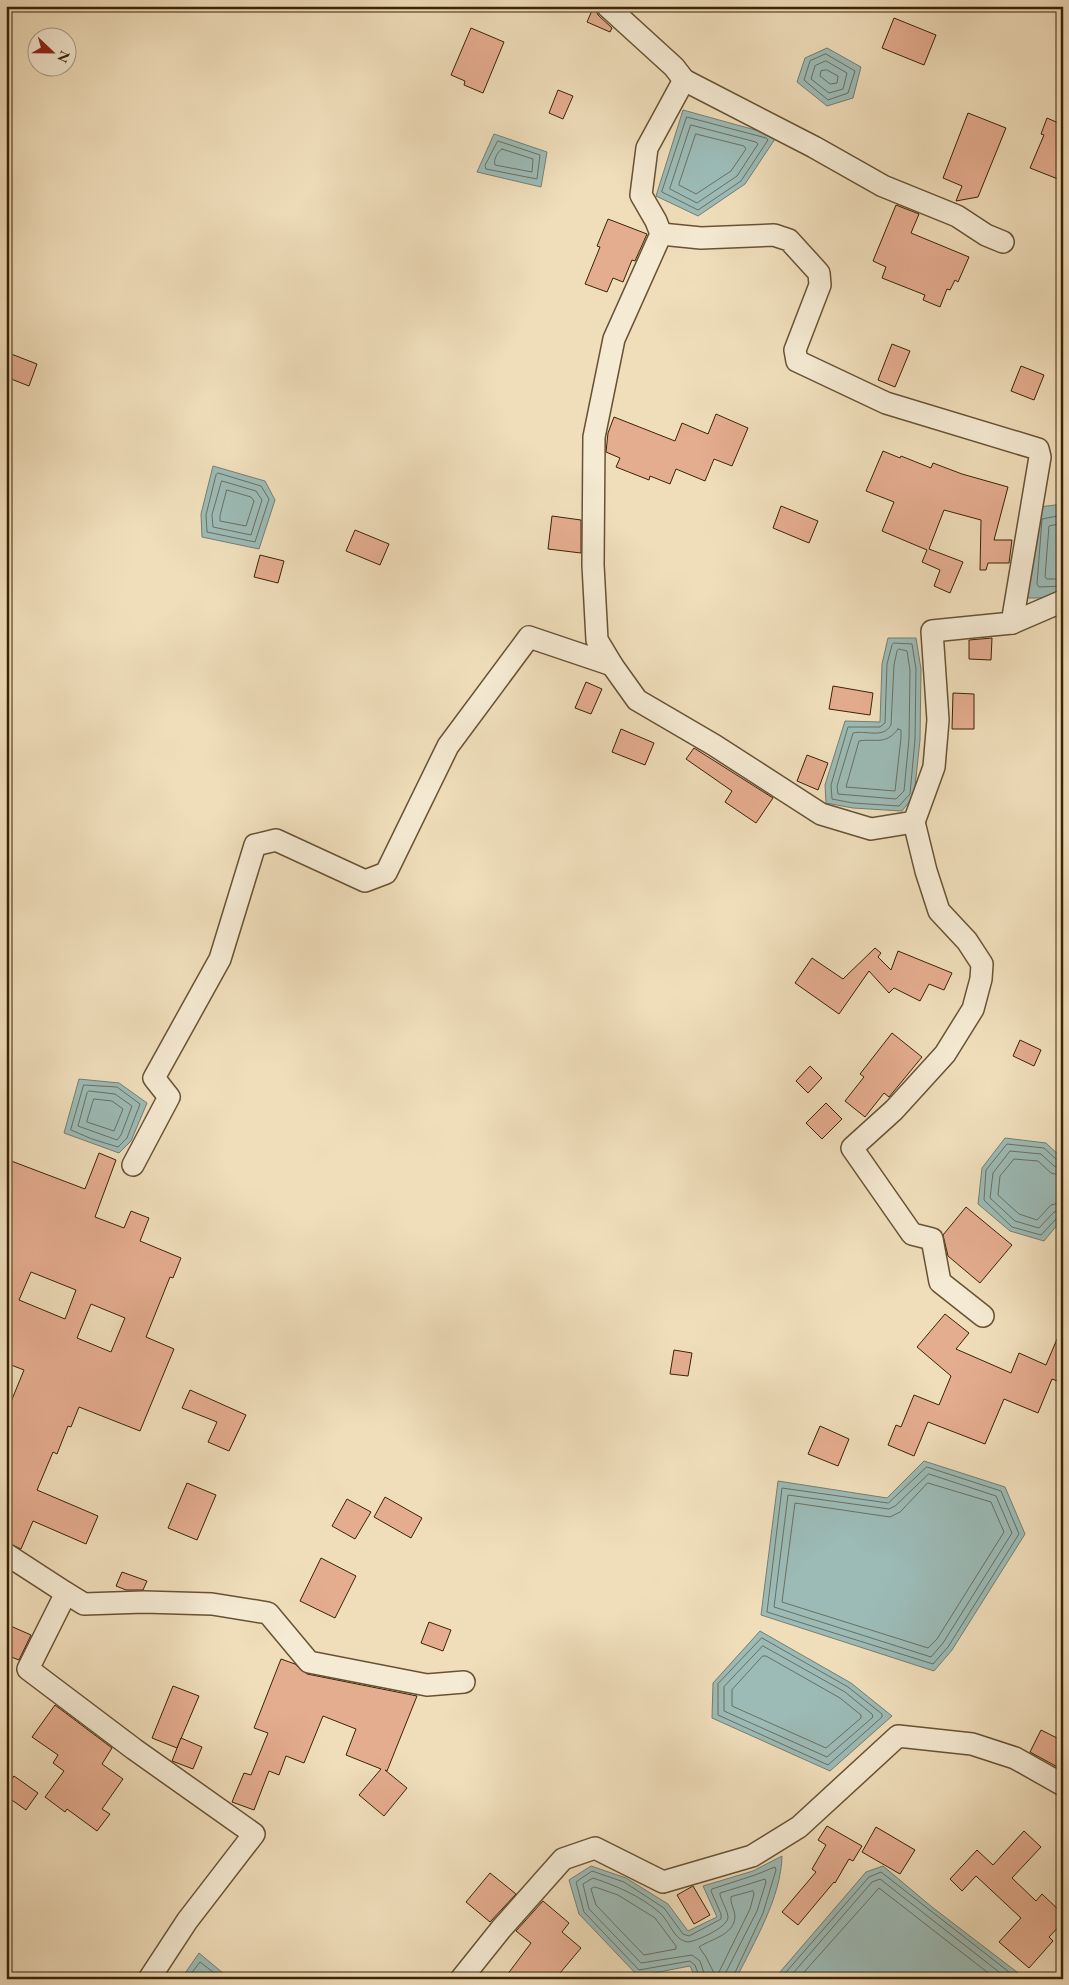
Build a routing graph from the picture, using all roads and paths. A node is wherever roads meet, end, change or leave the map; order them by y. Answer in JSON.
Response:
{"nodes":[{"id":1,"x":606,"y":6,"type":"edge"},
{"id":2,"x":684,"y":80,"type":"junction"},
{"id":3,"x":661,"y":234,"type":"junction"},
{"id":4,"x":1003,"y":242,"type":"dead end"},
{"id":5,"x":1063,"y":601,"type":"edge"},
{"id":6,"x":1012,"y":623,"type":"junction"},
{"id":7,"x":612,"y":665,"type":"junction"},
{"id":8,"x":914,"y":822,"type":"junction"},
{"id":9,"x":133,"y":1165,"type":"dead end"},
{"id":10,"x":983,"y":1316,"type":"dead end"},
{"id":11,"x":6,"y":1554,"type":"edge"},
{"id":12,"x":66,"y":1593,"type":"junction"},
{"id":13,"x":464,"y":1682,"type":"dead end"},
{"id":14,"x":1063,"y":1784,"type":"edge"},
{"id":15,"x":149,"y":1979,"type":"edge"},
{"id":16,"x":461,"y":1979,"type":"edge"}],
"edges":[{"from":1,"to":2,"type":"street"},
{"from":2,"to":3,"type":"street"},
{"from":2,"to":4,"type":"street"},
{"from":3,"to":6,"type":"street"},
{"from":3,"to":7,"type":"street"},
{"from":5,"to":6,"type":"street"},
{"from":6,"to":8,"type":"street"},
{"from":7,"to":8,"type":"street"},
{"from":7,"to":9,"type":"street"},
{"from":8,"to":10,"type":"street"},
{"from":11,"to":12,"type":"street"},
{"from":12,"to":13,"type":"street"},
{"from":12,"to":15,"type":"street"},
{"from":14,"to":16,"type":"street"}]}
